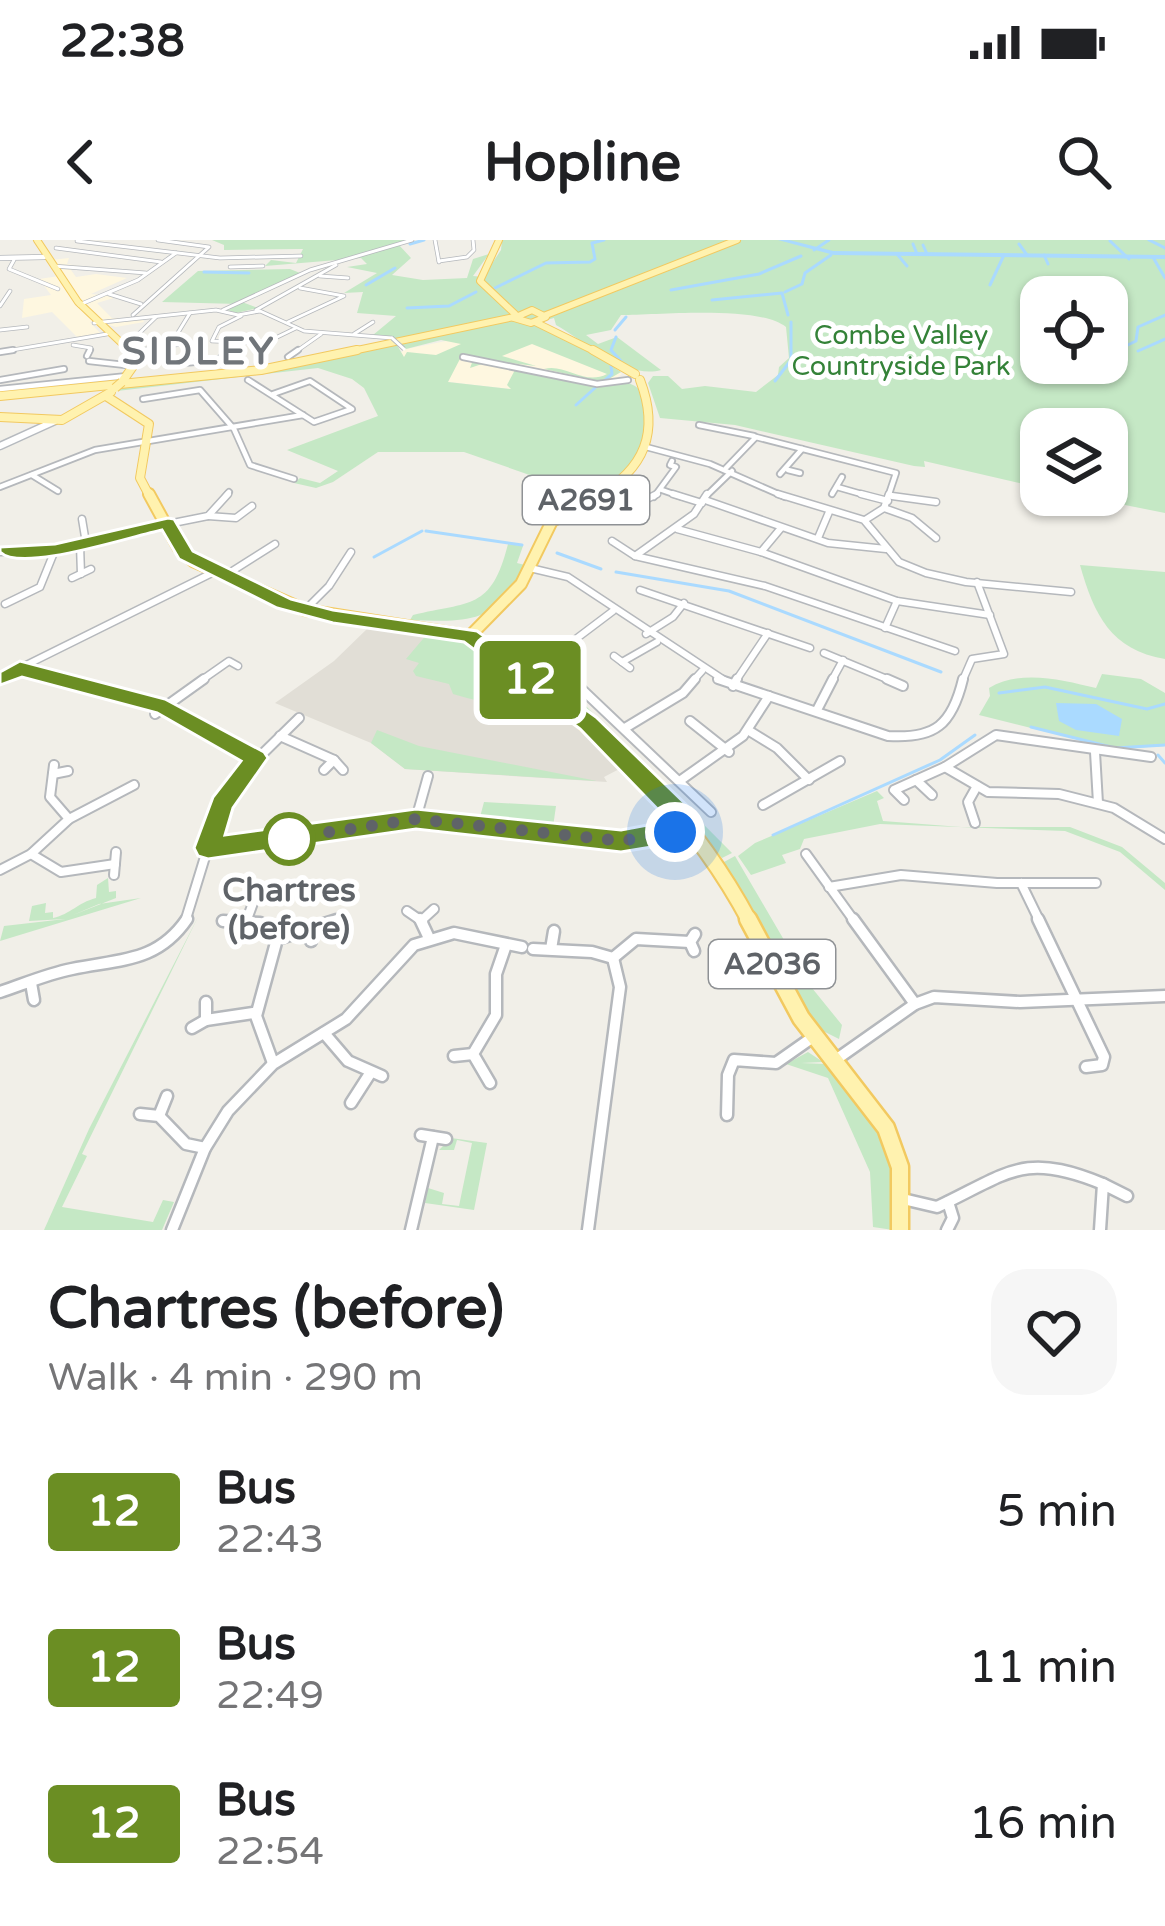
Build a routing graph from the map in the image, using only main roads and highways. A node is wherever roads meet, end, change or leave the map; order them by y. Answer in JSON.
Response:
{"nodes":[{"id":1,"x":38,"y":240,"type":"edge"},
{"id":2,"x":499,"y":240,"type":"edge"},
{"id":3,"x":736,"y":240,"type":"edge"},
{"id":4,"x":574,"y":304,"type":"junction"},
{"id":5,"x":504,"y":305,"type":"junction"},
{"id":6,"x":526,"y":310,"type":"junction"},
{"id":7,"x":537,"y":310,"type":"junction"},
{"id":8,"x":546,"y":317,"type":"junction"},
{"id":9,"x":517,"y":318,"type":"junction"},
{"id":10,"x":535,"y":322,"type":"junction"},
{"id":11,"x":557,"y":329,"type":"junction"},
{"id":12,"x":0,"y":393,"type":"edge"},
{"id":13,"x":106,"y":396,"type":"junction"},
{"id":14,"x":96,"y":404,"type":"junction"},
{"id":15,"x":121,"y":404,"type":"junction"},
{"id":16,"x":0,"y":417,"type":"edge"},
{"id":17,"x":55,"y":421,"type":"junction"},
{"id":18,"x":0,"y":446,"type":"edge"},
{"id":19,"x":470,"y":636,"type":"junction"},
{"id":20,"x":900,"y":1230,"type":"edge"}],
"edges":[{"from":1,"to":13,"type":"main road"},
{"from":2,"to":5,"type":"main road"},
{"from":3,"to":4,"type":"main road"},
{"from":4,"to":7,"type":"main road"},
{"from":4,"to":8,"type":"main road"},
{"from":5,"to":6,"type":"main road"},
{"from":5,"to":9,"type":"main road"},
{"from":6,"to":7,"type":"main road"},
{"from":6,"to":9,"type":"main road"},
{"from":7,"to":8,"type":"main road"},
{"from":8,"to":10,"type":"main road"},
{"from":8,"to":11,"type":"main road"},
{"from":9,"to":10,"type":"main road"},
{"from":9,"to":12,"type":"main road"},
{"from":10,"to":11,"type":"main road"},
{"from":11,"to":19,"type":"main road","number":"A2691"},
{"from":13,"to":14,"type":"main road"},
{"from":13,"to":15,"type":"main road"},
{"from":14,"to":15,"type":"main road"},
{"from":14,"to":17,"type":"main road"},
{"from":15,"to":19,"type":"main road","number":"A2036"},
{"from":16,"to":17,"type":"main road"},
{"from":17,"to":18,"type":"main road"},
{"from":19,"to":20,"type":"main road","number":"A2036"}]}
